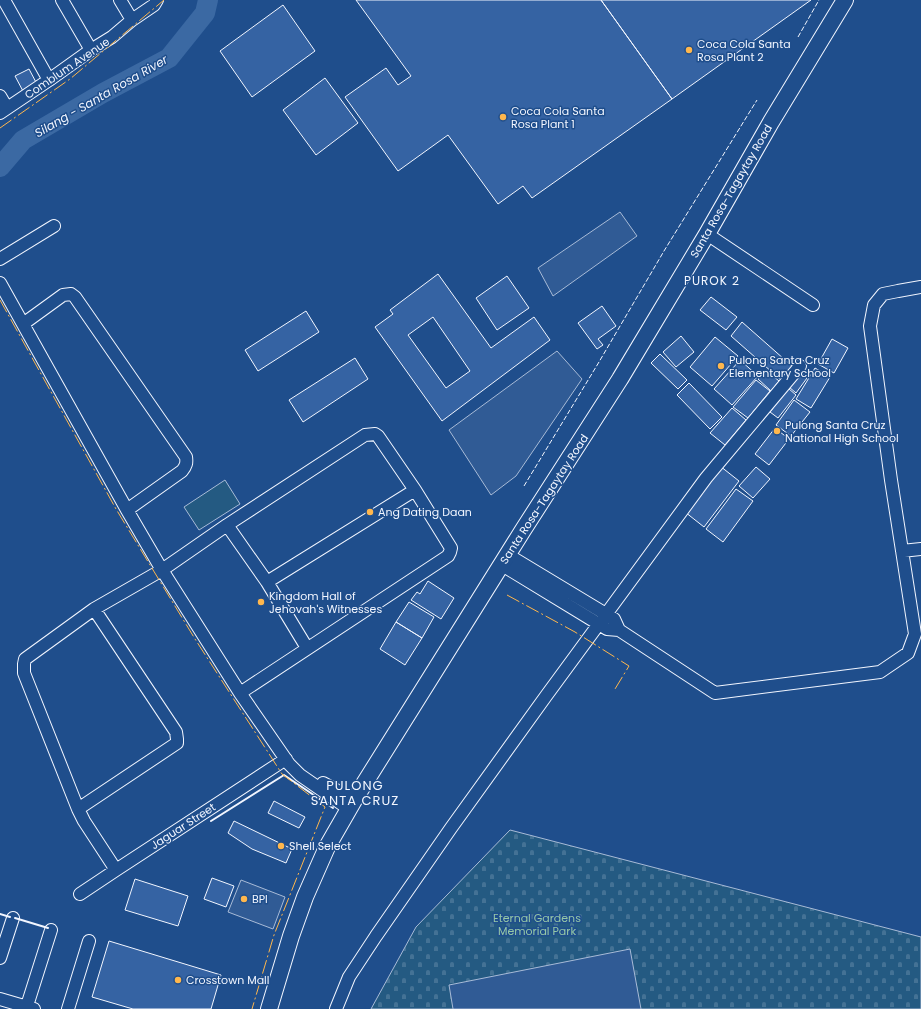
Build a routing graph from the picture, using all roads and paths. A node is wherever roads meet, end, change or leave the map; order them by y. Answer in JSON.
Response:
{"nodes":[{"id":1,"x":4,"y":0,"type":"edge"},
{"id":2,"x":62,"y":0,"type":"edge"},
{"id":3,"x":120,"y":0,"type":"edge"},
{"id":4,"x":157,"y":0,"type":"edge"},
{"id":5,"x":844,"y":0,"type":"edge"},
{"id":6,"x":132,"y":20,"type":"junction"},
{"id":7,"x":91,"y":50,"type":"junction"},
{"id":8,"x":49,"y":80,"type":"junction"},
{"id":9,"x":0,"y":96,"type":"edge"},
{"id":10,"x":4,"y":110,"type":"edge"},
{"id":11,"x":54,"y":226,"type":"dead end"},
{"id":12,"x":707,"y":234,"type":"junction"},
{"id":13,"x":0,"y":259,"type":"edge"},
{"id":14,"x":0,"y":283,"type":"edge"},
{"id":15,"x":921,"y":287,"type":"edge"},
{"id":16,"x":813,"y":305,"type":"dead end"},
{"id":17,"x":23,"y":324,"type":"junction"},
{"id":18,"x":800,"y":366,"type":"dead end"},
{"id":19,"x":415,"y":490,"type":"junction"},
{"id":20,"x":127,"y":510,"type":"junction"},
{"id":21,"x":227,"y":525,"type":"junction"},
{"id":22,"x":921,"y":549,"type":"edge"},
{"id":23,"x":902,"y":551,"type":"junction"},
{"id":24,"x":505,"y":560,"type":"junction"},
{"id":25,"x":162,"y":570,"type":"junction"},
{"id":26,"x":267,"y":582,"type":"junction"},
{"id":27,"x":94,"y":610,"type":"junction"},
{"id":28,"x":606,"y":614,"type":"junction"},
{"id":29,"x":599,"y":624,"type":"junction"},
{"id":30,"x":620,"y":630,"type":"junction"},
{"id":31,"x":307,"y":648,"type":"junction"},
{"id":32,"x":240,"y":692,"type":"junction"},
{"id":33,"x":290,"y":763,"type":"junction"},
{"id":34,"x":351,"y":804,"type":"junction"},
{"id":35,"x":78,"y":809,"type":"junction"},
{"id":36,"x":116,"y":870,"type":"junction"},
{"id":37,"x":80,"y":894,"type":"dead end"},
{"id":38,"x":13,"y":918,"type":"dead end"},
{"id":39,"x":51,"y":930,"type":"dead end"},
{"id":40,"x":89,"y":941,"type":"dead end"},
{"id":41,"x":0,"y":958,"type":"edge"},
{"id":42,"x":0,"y":999,"type":"edge"},
{"id":43,"x":29,"y":1008,"type":"edge"},
{"id":44,"x":68,"y":1009,"type":"edge"},
{"id":45,"x":269,"y":1009,"type":"edge"},
{"id":46,"x":336,"y":1009,"type":"edge"}],
"edges":[{"from":1,"to":8,"type":"street"},
{"from":2,"to":7,"type":"street"},
{"from":3,"to":6,"type":"street"},
{"from":4,"to":6,"type":"street","name":"Comblum Avenue"},
{"from":5,"to":12,"type":"main road","name":"Santa Rosa-Tagaytay Road"},
{"from":6,"to":7,"type":"street","name":"Comblum Avenue"},
{"from":7,"to":8,"type":"street","name":"Comblum Avenue"},
{"from":8,"to":10,"type":"street","name":"Comblum Avenue"},
{"from":9,"to":10,"type":"street"},
{"from":11,"to":13,"type":"street"},
{"from":12,"to":16,"type":"street"},
{"from":12,"to":24,"type":"main road","name":"Santa Rosa-Tagaytay Road"},
{"from":14,"to":17,"type":"street"},
{"from":15,"to":23,"type":"street"},
{"from":17,"to":20,"type":"street"},
{"from":17,"to":20,"type":"street"},
{"from":18,"to":28,"type":"street"},
{"from":19,"to":21,"type":"street"},
{"from":19,"to":26,"type":"street"},
{"from":19,"to":31,"type":"street"},
{"from":20,"to":25,"type":"street"},
{"from":21,"to":25,"type":"street"},
{"from":21,"to":26,"type":"street"},
{"from":22,"to":23,"type":"street"},
{"from":23,"to":30,"type":"street"},
{"from":24,"to":28,"type":"street"},
{"from":24,"to":29,"type":"street"},
{"from":24,"to":34,"type":"main road","name":"Santa Rosa-Tagaytay Road"},
{"from":25,"to":27,"type":"street"},
{"from":25,"to":32,"type":"street"},
{"from":26,"to":31,"type":"street"},
{"from":27,"to":35,"type":"street"},
{"from":27,"to":35,"type":"street"},
{"from":28,"to":29,"type":"street"},
{"from":28,"to":30,"type":"street"},
{"from":29,"to":30,"type":"street"},
{"from":29,"to":46,"type":"street"},
{"from":31,"to":32,"type":"street"},
{"from":32,"to":33,"type":"street"},
{"from":33,"to":34,"type":"street"},
{"from":33,"to":36,"type":"street","name":"Jaguar Street"},
{"from":34,"to":45,"type":"main road","name":"Santa Rosa-Tagaytay Road"},
{"from":35,"to":36,"type":"street"},
{"from":36,"to":37,"type":"street","name":"Jaguar Street"},
{"from":38,"to":41,"type":"street"},
{"from":39,"to":43,"type":"street"},
{"from":40,"to":44,"type":"street"},
{"from":42,"to":43,"type":"street"}]}
